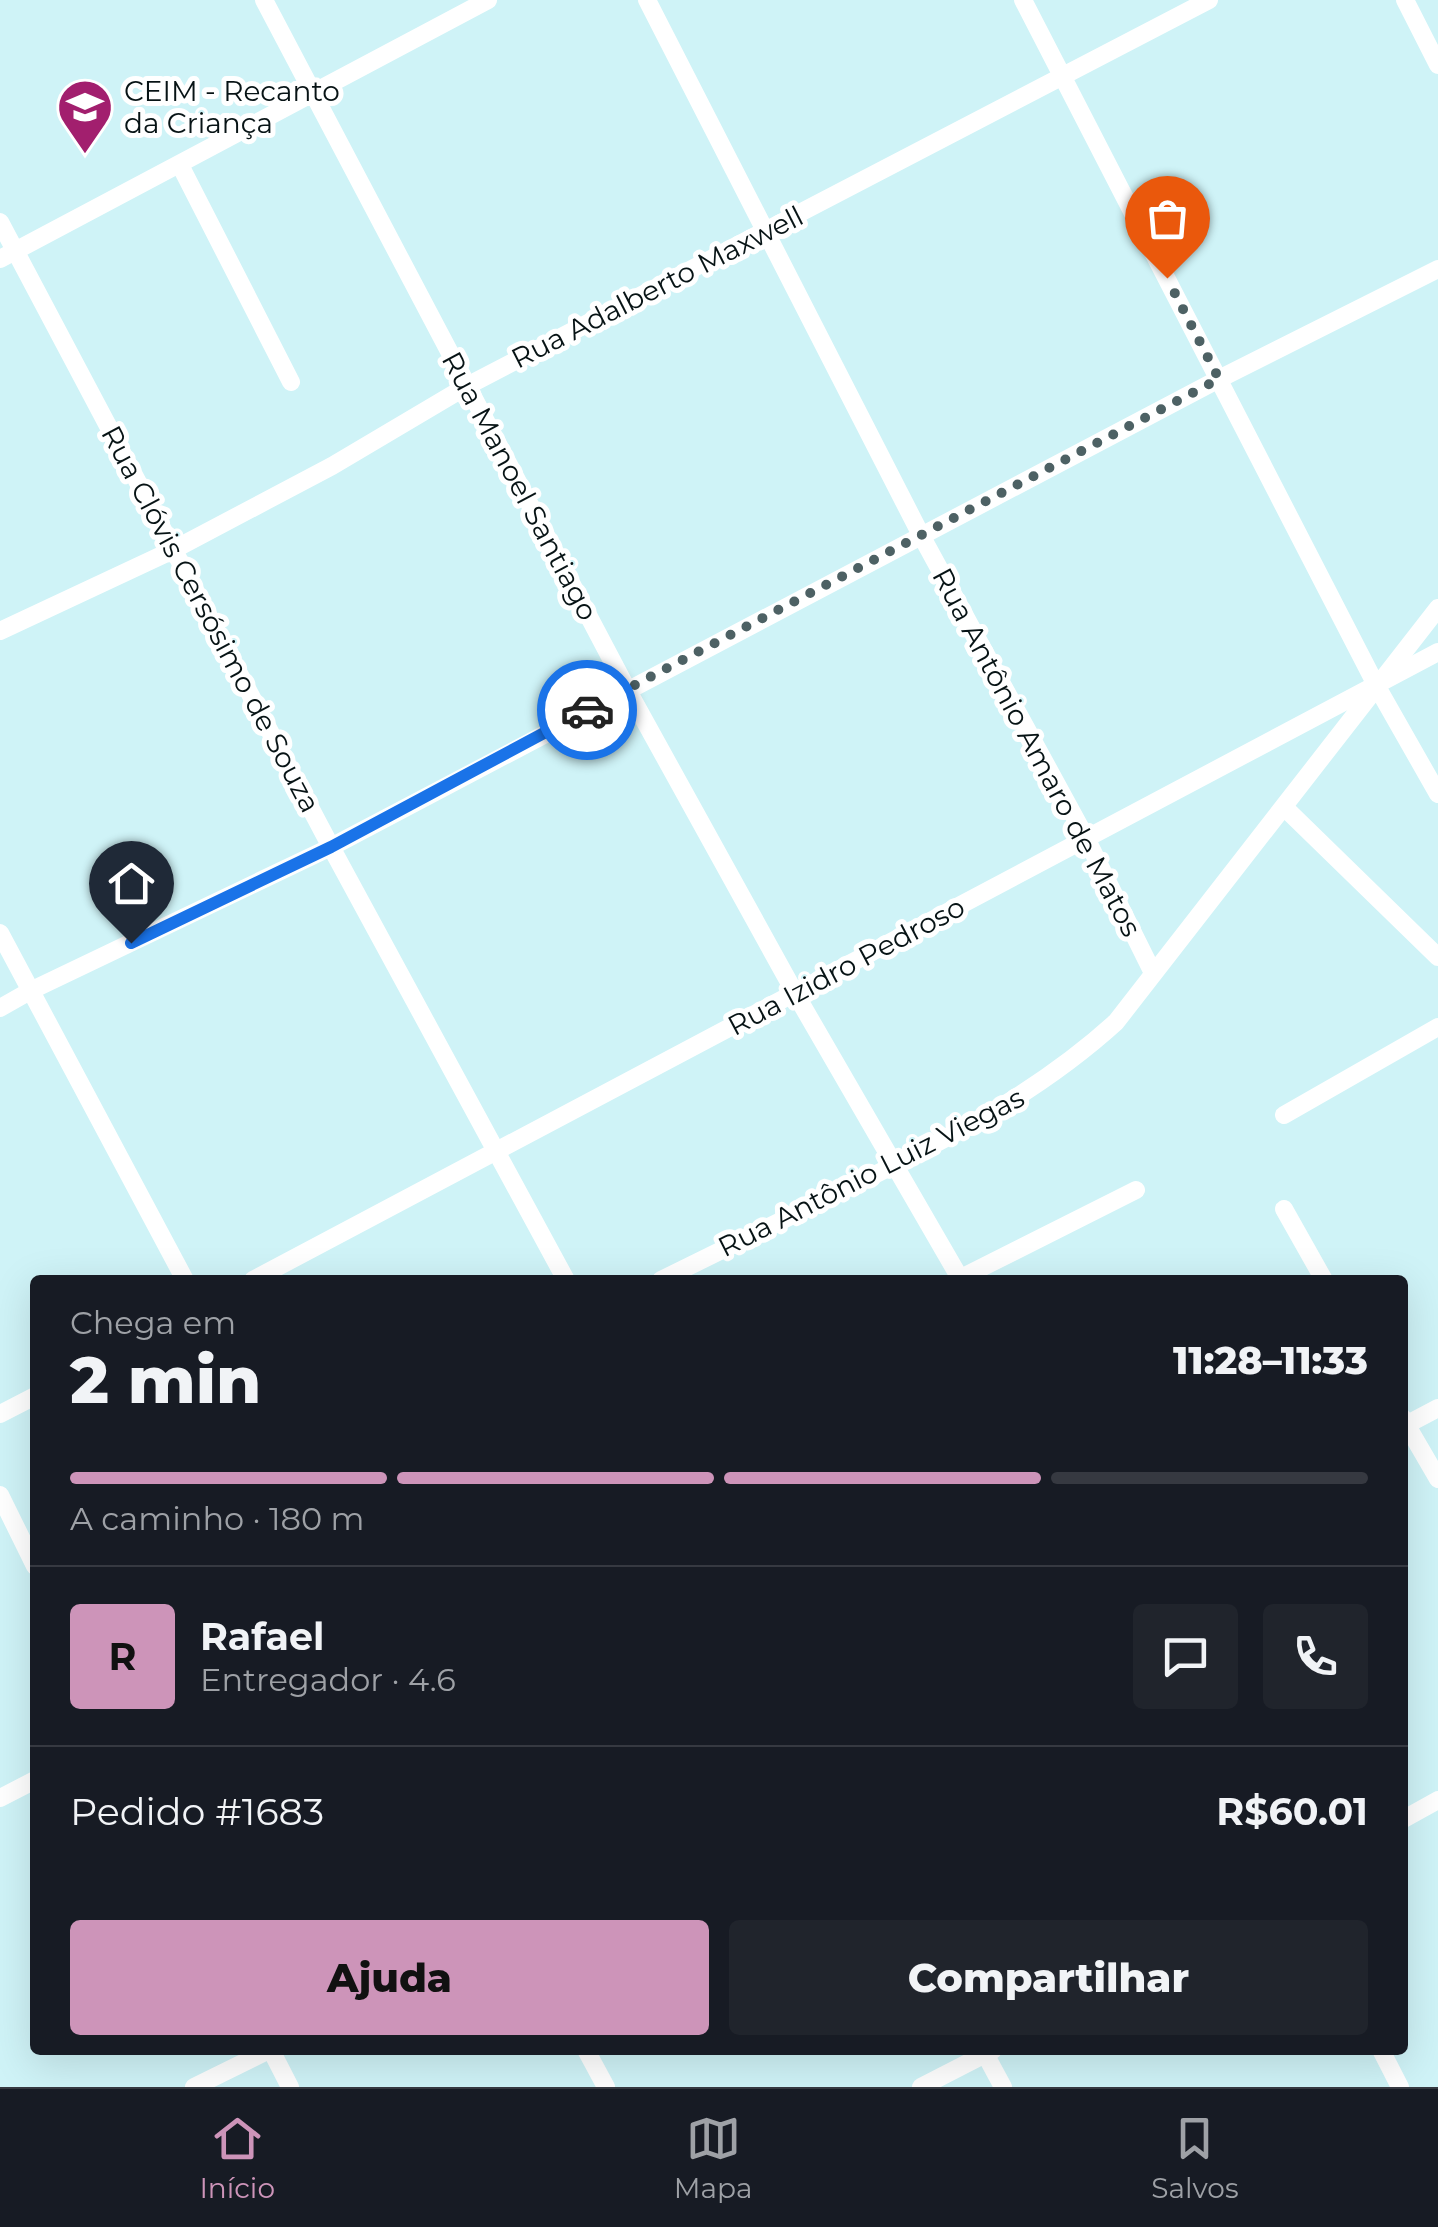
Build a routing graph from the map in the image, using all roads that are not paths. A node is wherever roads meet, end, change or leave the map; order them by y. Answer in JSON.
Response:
{"nodes":[{"id":1,"x":264,"y":0,"type":"edge"},
{"id":2,"x":488,"y":0,"type":"edge"},
{"id":3,"x":647,"y":0,"type":"edge"},
{"id":4,"x":1022,"y":0,"type":"edge"},
{"id":5,"x":1210,"y":0,"type":"edge"},
{"id":6,"x":1405,"y":0,"type":"edge"},
{"id":7,"x":1438,"y":65,"type":"edge"},
{"id":8,"x":1062,"y":75,"type":"junction"},
{"id":9,"x":312,"y":94,"type":"junction"},
{"id":10,"x":180,"y":166,"type":"junction"},
{"id":11,"x":0,"y":222,"type":"edge"},
{"id":12,"x":765,"y":232,"type":"junction"},
{"id":13,"x":7,"y":255,"type":"edge"},
{"id":14,"x":1438,"y":269,"type":"edge"},
{"id":15,"x":1219,"y":379,"type":"junction"},
{"id":16,"x":291,"y":382,"type":"dead end"},
{"id":17,"x":467,"y":386,"type":"junction"},
{"id":18,"x":922,"y":537,"type":"junction"},
{"id":19,"x":173,"y":550,"type":"junction"},
{"id":20,"x":1438,"y":608,"type":"edge"},
{"id":21,"x":0,"y":632,"type":"edge"},
{"id":22,"x":1438,"y":652,"type":"edge"},
{"id":23,"x":1376,"y":684,"type":"junction"},
{"id":24,"x":627,"y":689,"type":"junction"},
{"id":25,"x":1438,"y":794,"type":"edge"},
{"id":26,"x":1284,"y":807,"type":"junction"},
{"id":27,"x":1086,"y":838,"type":"junction"},
{"id":28,"x":331,"y":847,"type":"junction"},
{"id":29,"x":0,"y":933,"type":"edge"},
{"id":30,"x":1438,"y":957,"type":"edge"},
{"id":31,"x":1152,"y":971,"type":"junction"},
{"id":32,"x":30,"y":991,"type":"junction"},
{"id":33,"x":795,"y":993,"type":"junction"},
{"id":34,"x":0,"y":1008,"type":"edge"},
{"id":35,"x":1438,"y":1027,"type":"edge"},
{"id":36,"x":1284,"y":1115,"type":"dead end"},
{"id":37,"x":497,"y":1151,"type":"junction"},
{"id":38,"x":896,"y":1165,"type":"junction"},
{"id":39,"x":1136,"y":1190,"type":"dead end"},
{"id":40,"x":1284,"y":1210,"type":"dead end"},
{"id":41,"x":182,"y":1275,"type":"edge"},
{"id":42,"x":262,"y":1275,"type":"edge"},
{"id":43,"x":563,"y":1275,"type":"edge"},
{"id":44,"x":671,"y":1275,"type":"edge"},
{"id":45,"x":957,"y":1275,"type":"edge"},
{"id":46,"x":967,"y":1275,"type":"edge"},
{"id":47,"x":1321,"y":1275,"type":"edge"},
{"id":48,"x":30,"y":1399,"type":"edge"},
{"id":49,"x":1438,"y":1408,"type":"edge"},
{"id":50,"x":0,"y":1414,"type":"edge"},
{"id":51,"x":1408,"y":1421,"type":"edge"},
{"id":52,"x":1408,"y":1430,"type":"edge"},
{"id":53,"x":1438,"y":1479,"type":"edge"},
{"id":54,"x":0,"y":1495,"type":"edge"},
{"id":55,"x":30,"y":1556,"type":"edge"},
{"id":56,"x":30,"y":1783,"type":"edge"},
{"id":57,"x":0,"y":1798,"type":"edge"},
{"id":58,"x":1438,"y":1800,"type":"edge"},
{"id":59,"x":1408,"y":1817,"type":"edge"},
{"id":60,"x":260,"y":2055,"type":"edge"},
{"id":61,"x":273,"y":2055,"type":"edge"},
{"id":62,"x":589,"y":2055,"type":"edge"},
{"id":63,"x":980,"y":2055,"type":"edge"},
{"id":64,"x":989,"y":2055,"type":"edge"},
{"id":65,"x":1384,"y":2055,"type":"edge"},
{"id":66,"x":194,"y":2087,"type":"edge"},
{"id":67,"x":290,"y":2087,"type":"edge"},
{"id":68,"x":606,"y":2087,"type":"edge"},
{"id":69,"x":921,"y":2087,"type":"edge"},
{"id":70,"x":1002,"y":2087,"type":"edge"},
{"id":71,"x":1400,"y":2087,"type":"edge"}],
"edges":[{"from":1,"to":9,"type":"street","name":"Rua Manoel Santiago"},
{"from":2,"to":9,"type":"street"},
{"from":3,"to":12,"type":"street","name":"Rua Antônio Amaro de Matos"},
{"from":4,"to":8,"type":"street"},
{"from":5,"to":8,"type":"street","name":"Rua Adalberto Maxwell"},
{"from":6,"to":7,"type":"street"},
{"from":8,"to":12,"type":"street","name":"Rua Adalberto Maxwell"},
{"from":8,"to":15,"type":"street"},
{"from":9,"to":10,"type":"street"},
{"from":9,"to":17,"type":"street","name":"Rua Manoel Santiago"},
{"from":10,"to":13,"type":"street"},
{"from":10,"to":16,"type":"street"},
{"from":11,"to":13,"type":"street","name":"Rua Clóvis Cersósimo de Souza"},
{"from":12,"to":17,"type":"street","name":"Rua Adalberto Maxwell"},
{"from":12,"to":18,"type":"street","name":"Rua Antônio Amaro de Matos"},
{"from":13,"to":19,"type":"street","name":"Rua Clóvis Cersósimo de Souza"},
{"from":14,"to":15,"type":"street"},
{"from":15,"to":18,"type":"street"},
{"from":15,"to":23,"type":"street"},
{"from":17,"to":19,"type":"street","name":"Rua Adalberto Maxwell"},
{"from":17,"to":24,"type":"street","name":"Rua Manoel Santiago"},
{"from":18,"to":24,"type":"street"},
{"from":18,"to":27,"type":"street","name":"Rua Antônio Amaro de Matos"},
{"from":19,"to":21,"type":"street","name":"Rua Adalberto Maxwell"},
{"from":19,"to":28,"type":"street","name":"Rua Clóvis Cersósimo de Souza"},
{"from":20,"to":23,"type":"street"},
{"from":22,"to":23,"type":"street","name":"Rua Izidro Pedroso"},
{"from":23,"to":25,"type":"street"},
{"from":23,"to":26,"type":"street","name":"Rua Antônio Luiz Viegas"},
{"from":23,"to":27,"type":"street","name":"Rua Izidro Pedroso"},
{"from":24,"to":28,"type":"street"},
{"from":24,"to":33,"type":"street","name":"Rua Manoel Santiago"},
{"from":26,"to":30,"type":"street"},
{"from":26,"to":31,"type":"street","name":"Rua Antônio Luiz Viegas"},
{"from":27,"to":31,"type":"street","name":"Rua Antônio Amaro de Matos"},
{"from":27,"to":33,"type":"street","name":"Rua Izidro Pedroso"},
{"from":28,"to":32,"type":"street"},
{"from":28,"to":37,"type":"street","name":"Rua Clóvis Cersósimo de Souza"},
{"from":29,"to":32,"type":"street"},
{"from":31,"to":38,"type":"street","name":"Rua Antônio Luiz Viegas"},
{"from":32,"to":34,"type":"street"},
{"from":32,"to":41,"type":"street"},
{"from":33,"to":37,"type":"street","name":"Rua Izidro Pedroso"},
{"from":33,"to":38,"type":"street","name":"Rua Manoel Santiago"},
{"from":35,"to":36,"type":"street"},
{"from":37,"to":42,"type":"street","name":"Rua Izidro Pedroso"},
{"from":37,"to":43,"type":"street","name":"Rua Clóvis Cersósimo de Souza"},
{"from":38,"to":44,"type":"street","name":"Rua Antônio Luiz Viegas"},
{"from":38,"to":45,"type":"street","name":"Rua Manoel Santiago"},
{"from":39,"to":46,"type":"street"},
{"from":40,"to":47,"type":"street"},
{"from":48,"to":50,"type":"street"},
{"from":49,"to":51,"type":"street"},
{"from":52,"to":53,"type":"street"},
{"from":54,"to":55,"type":"street"},
{"from":56,"to":57,"type":"street"},
{"from":58,"to":59,"type":"street"},
{"from":60,"to":66,"type":"street"},
{"from":61,"to":67,"type":"street"},
{"from":62,"to":68,"type":"street"},
{"from":63,"to":69,"type":"street"},
{"from":64,"to":70,"type":"street"},
{"from":65,"to":71,"type":"street"}]}
